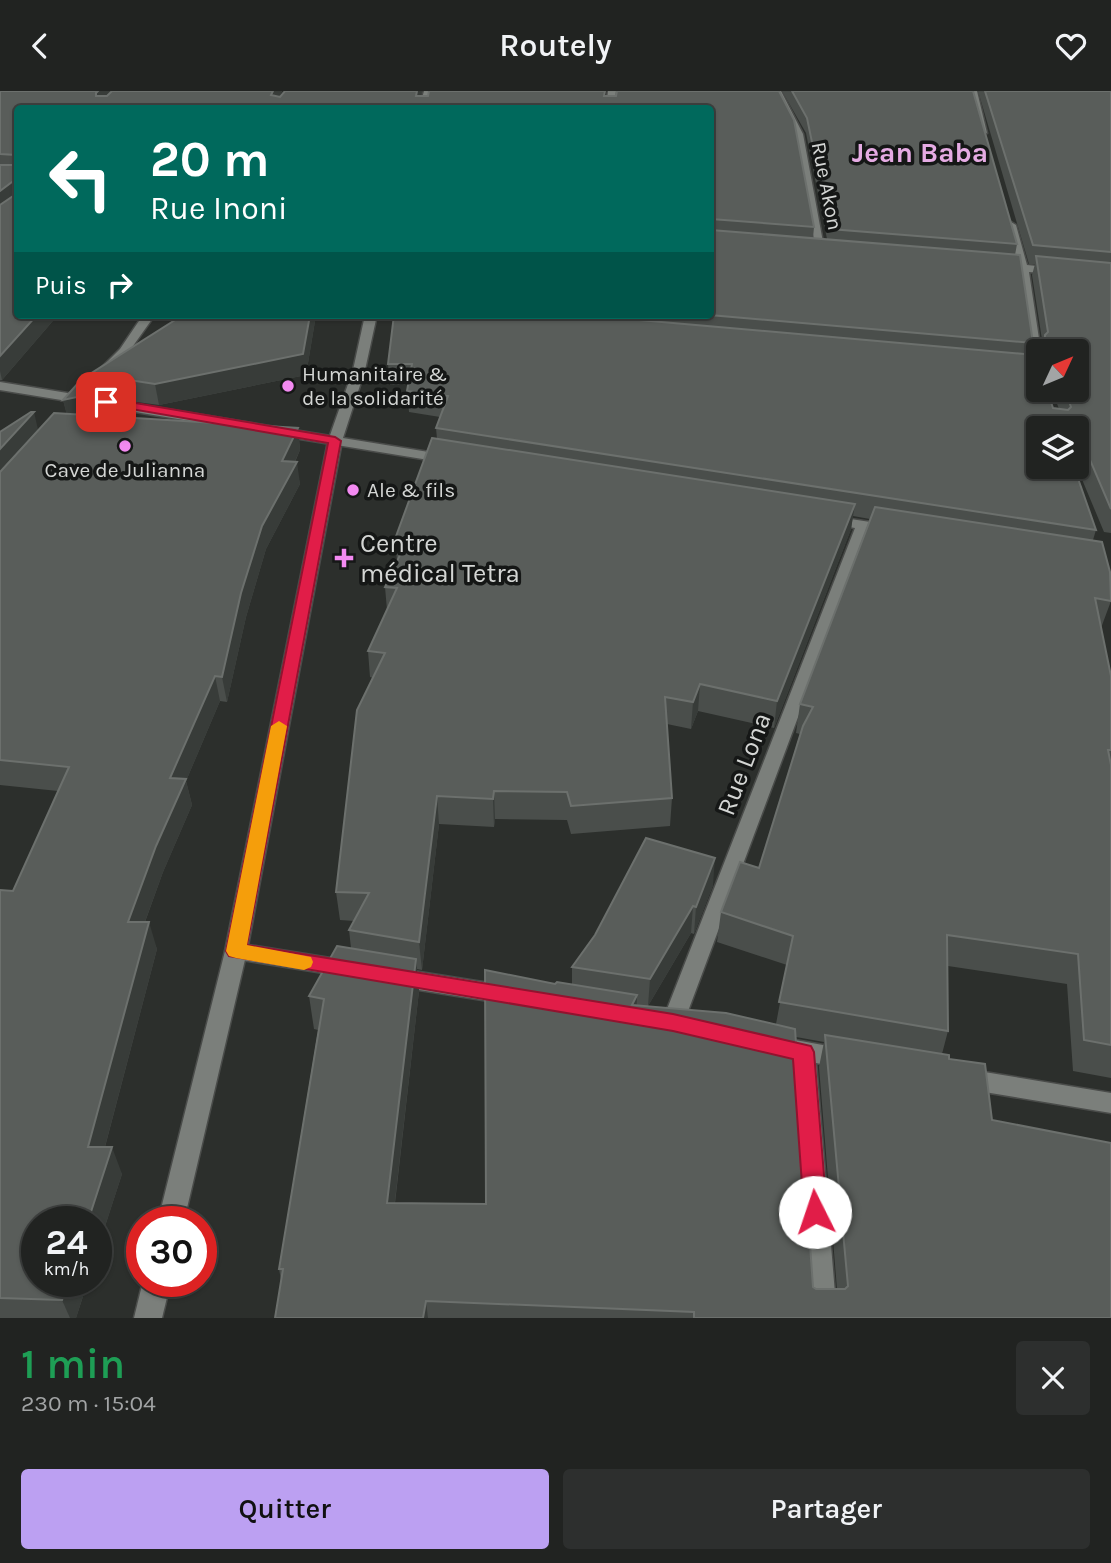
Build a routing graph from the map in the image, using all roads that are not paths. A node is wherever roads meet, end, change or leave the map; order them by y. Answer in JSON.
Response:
{"nodes":[{"id":1,"x":776,"y":91,"type":"edge"},
{"id":2,"x":973,"y":91,"type":"edge"},
{"id":3,"x":987,"y":142,"type":"edge"},
{"id":4,"x":1008,"y":218,"type":"edge"},
{"id":5,"x":807,"y":250,"type":"edge"},
{"id":6,"x":821,"y":251,"type":"junction"},
{"id":7,"x":835,"y":253,"type":"edge"},
{"id":8,"x":982,"y":265,"type":"edge"},
{"id":9,"x":1023,"y":268,"type":"junction"},
{"id":10,"x":1073,"y":272,"type":"edge"},
{"id":11,"x":146,"y":319,"type":"edge"},
{"id":12,"x":370,"y":319,"type":"edge"},
{"id":13,"x":1033,"y":339,"type":"edge"},
{"id":14,"x":1023,"y":368,"type":"edge"},
{"id":15,"x":1026,"y":369,"type":"edge"},
{"id":16,"x":0,"y":386,"type":"edge"},
{"id":17,"x":76,"y":403,"type":"junction"},
{"id":18,"x":335,"y":441,"type":"junction"},
{"id":19,"x":457,"y":460,"type":"edge"},
{"id":20,"x":822,"y":518,"type":"edge"},
{"id":21,"x":863,"y":525,"type":"junction"},
{"id":22,"x":903,"y":531,"type":"edge"},
{"id":23,"x":236,"y":951,"type":"junction"},
{"id":24,"x":536,"y":1000,"type":"edge"},
{"id":25,"x":646,"y":1018,"type":"edge"},
{"id":26,"x":673,"y":1023,"type":"junction"},
{"id":27,"x":699,"y":1028,"type":"edge"},
{"id":28,"x":751,"y":1040,"type":"edge"},
{"id":29,"x":803,"y":1052,"type":"junction"},
{"id":30,"x":870,"y":1063,"type":"edge"},
{"id":31,"x":950,"y":1077,"type":"edge"},
{"id":32,"x":1111,"y":1103,"type":"edge"},
{"id":33,"x":175,"y":1206,"type":"edge"},
{"id":34,"x":153,"y":1297,"type":"edge"},
{"id":35,"x":148,"y":1318,"type":"edge"},
{"id":36,"x":823,"y":1318,"type":"edge"}],
"edges":[{"from":1,"to":6,"type":"street","name":"Rue Akon"},
{"from":2,"to":3,"type":"street"},
{"from":4,"to":9,"type":"street"},
{"from":5,"to":6,"type":"street"},
{"from":6,"to":7,"type":"street"},
{"from":8,"to":9,"type":"street"},
{"from":9,"to":10,"type":"street"},
{"from":9,"to":13,"type":"street"},
{"from":11,"to":17,"type":"street"},
{"from":12,"to":18,"type":"street"},
{"from":14,"to":15,"type":"street"},
{"from":16,"to":17,"type":"street"},
{"from":17,"to":18,"type":"street"},
{"from":18,"to":19,"type":"street"},
{"from":18,"to":23,"type":"street"},
{"from":20,"to":21,"type":"street"},
{"from":21,"to":22,"type":"street"},
{"from":21,"to":26,"type":"street","name":"Rue Lona"},
{"from":23,"to":24,"type":"street"},
{"from":23,"to":33,"type":"street"},
{"from":25,"to":26,"type":"street"},
{"from":26,"to":27,"type":"street"},
{"from":28,"to":29,"type":"street"},
{"from":29,"to":30,"type":"street"},
{"from":29,"to":36,"type":"street"},
{"from":31,"to":32,"type":"street"},
{"from":34,"to":35,"type":"street"}]}
